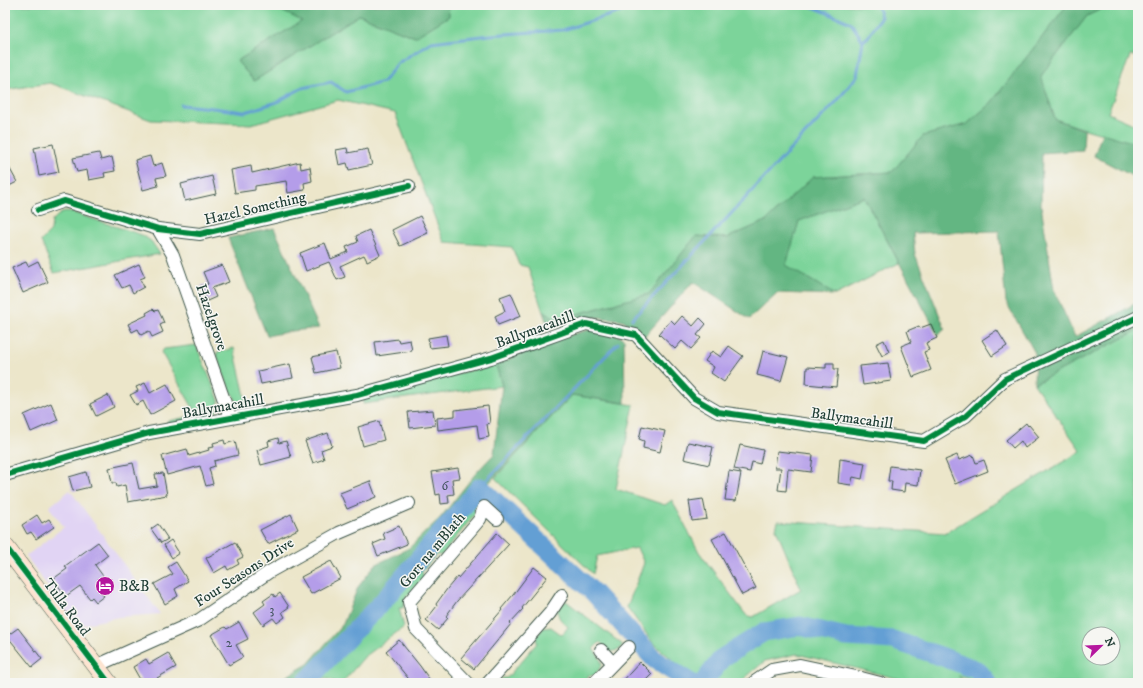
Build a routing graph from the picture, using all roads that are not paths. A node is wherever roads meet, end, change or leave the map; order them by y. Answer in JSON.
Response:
{"nodes":[{"id":1,"x":410,"y":186,"type":"dead end"},
{"id":2,"x":38,"y":210,"type":"dead end"},
{"id":3,"x":158,"y":229,"type":"junction"},
{"id":4,"x":1138,"y":317,"type":"edge"},
{"id":5,"x":230,"y":417,"type":"junction"},
{"id":6,"x":5,"y":475,"type":"edge"},
{"id":7,"x":409,"y":503,"type":"dead end"},
{"id":8,"x":497,"y":519,"type":"dead end"},
{"id":9,"x":5,"y":546,"type":"edge"},
{"id":10,"x":562,"y":594,"type":"dead end"},
{"id":11,"x":629,"y":647,"type":"dead end"},
{"id":12,"x":601,"y":650,"type":"dead end"},
{"id":13,"x":612,"y":663,"type":"junction"},
{"id":14,"x":96,"y":666,"type":"junction"},
{"id":15,"x":860,"y":681,"type":"edge"},
{"id":16,"x":109,"y":683,"type":"edge"},
{"id":17,"x":468,"y":683,"type":"edge"},
{"id":18,"x":488,"y":683,"type":"edge"},
{"id":19,"x":594,"y":683,"type":"edge"},
{"id":20,"x":753,"y":683,"type":"edge"},
{"id":21,"x":880,"y":683,"type":"edge"}],
"edges":[{"from":1,"to":3,"type":"street","name":"Hazel Something"},
{"from":2,"to":3,"type":"street","name":"Hazel Something"},
{"from":3,"to":5,"type":"street","name":"Hazelgrove"},
{"from":4,"to":5,"type":"street","name":"Ballymacahill"},
{"from":5,"to":6,"type":"street","name":"Ballymacahill"},
{"from":7,"to":14,"type":"street","name":"Four Seasons Drive"},
{"from":8,"to":17,"type":"street","name":"Gort na mBlath"},
{"from":9,"to":14,"type":"main road","name":"Tulla Road"},
{"from":10,"to":18,"type":"street"},
{"from":11,"to":13,"type":"street"},
{"from":12,"to":13,"type":"street"},
{"from":13,"to":19,"type":"street"},
{"from":14,"to":16,"type":"main road","name":"Tulla Road"},
{"from":15,"to":20,"type":"street"},
{"from":15,"to":21,"type":"street"}]}
